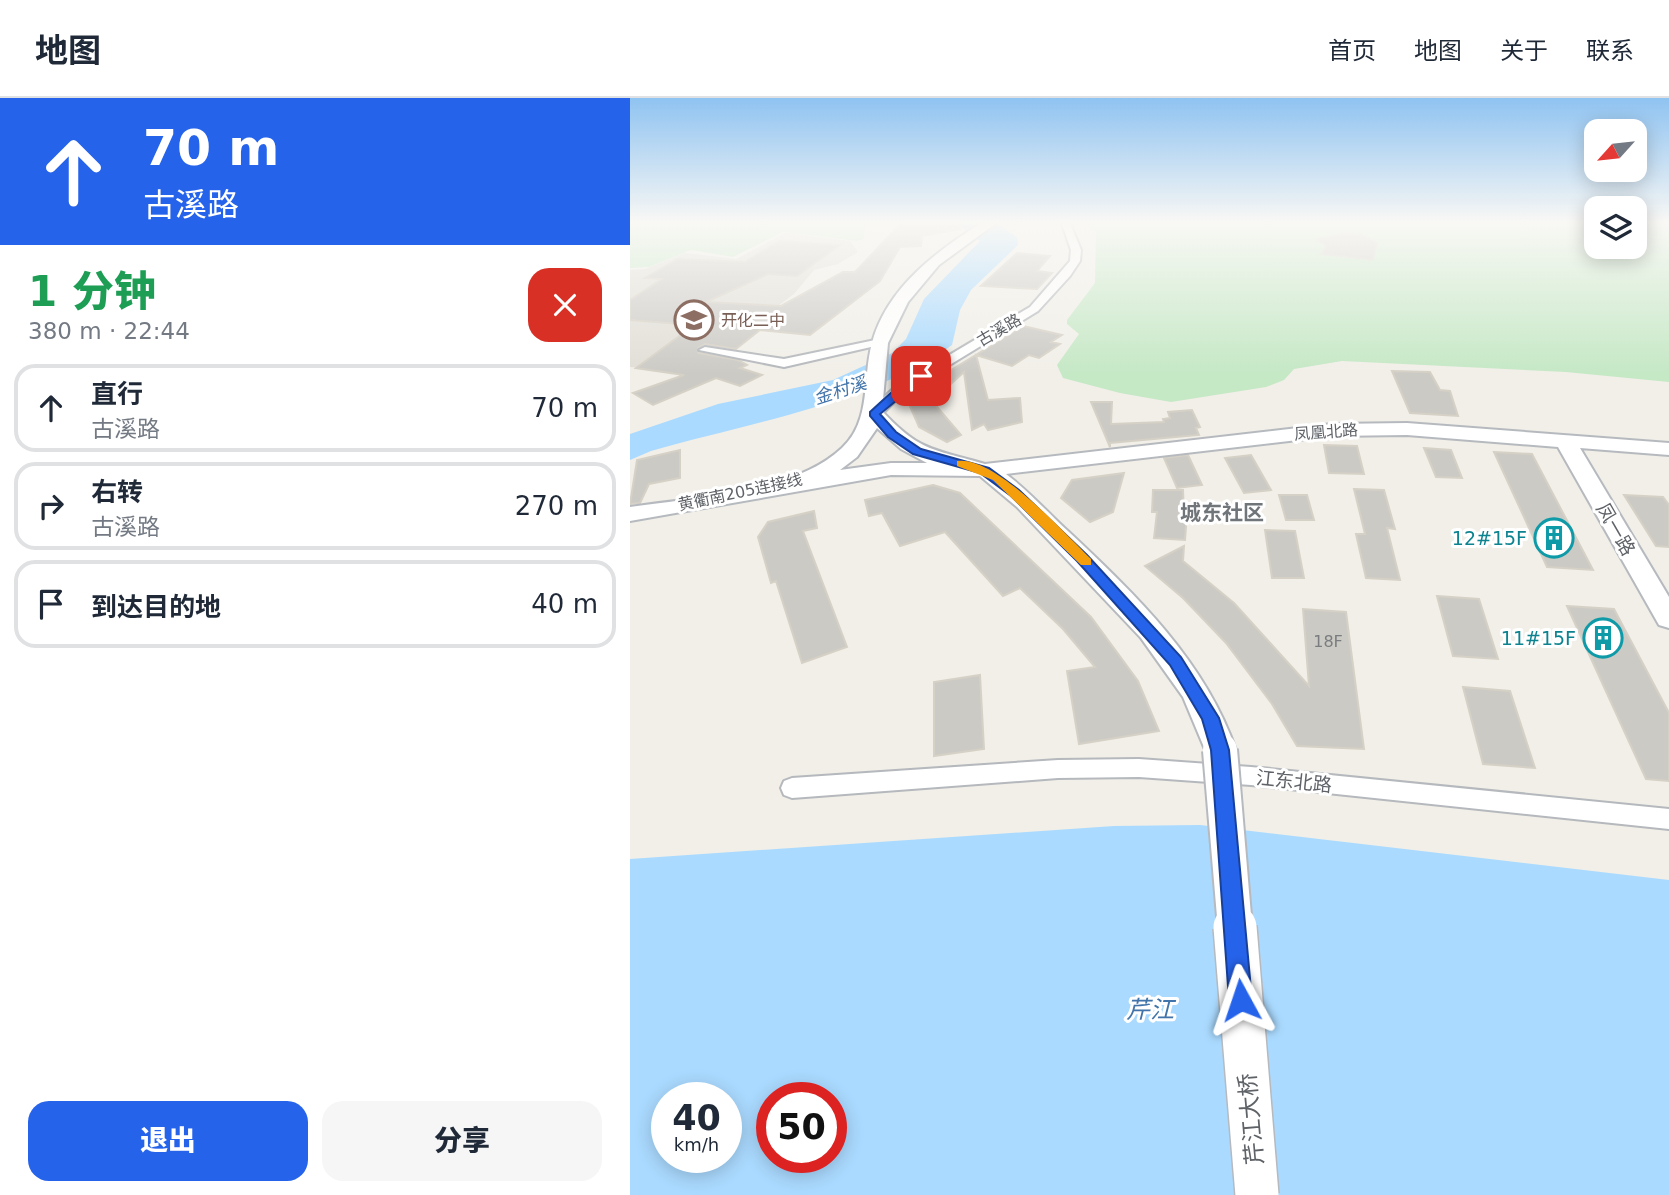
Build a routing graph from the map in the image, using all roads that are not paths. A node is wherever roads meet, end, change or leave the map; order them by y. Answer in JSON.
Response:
{"nodes":[{"id":1,"x":922,"y":272,"type":"edge"},
{"id":2,"x":1065,"y":272,"type":"edge"},
{"id":3,"x":880,"y":342,"type":"junction"},
{"id":4,"x":705,"y":350,"type":"dead end"},
{"id":5,"x":874,"y":414,"type":"junction"},
{"id":6,"x":1564,"y":439,"type":"junction"},
{"id":7,"x":1669,"y":449,"type":"edge"},
{"id":8,"x":985,"y":470,"type":"junction"},
{"id":9,"x":793,"y":484,"type":"junction"},
{"id":10,"x":630,"y":514,"type":"edge"},
{"id":11,"x":1669,"y":619,"type":"edge"},
{"id":12,"x":792,"y":788,"type":"dead end"},
{"id":13,"x":1669,"y":819,"type":"edge"},
{"id":14,"x":1257,"y":1195,"type":"edge"}],
"edges":[{"from":1,"to":3,"type":"main road","name":"黄衢南205连接线"},
{"from":2,"to":5,"type":"street","name":"古溪路"},
{"from":3,"to":4,"type":"street"},
{"from":3,"to":5,"type":"main road","name":"黄衢南205连接线"},
{"from":5,"to":8,"type":"main road"},
{"from":5,"to":9,"type":"main road","name":"黄衢南205连接线"},
{"from":6,"to":7,"type":"main road","name":"凤凰北路"},
{"from":6,"to":8,"type":"main road","name":"凤凰北路"},
{"from":6,"to":11,"type":"main road","name":"凤一路"},
{"from":8,"to":9,"type":"main road","name":"凤凰北路"},
{"from":8,"to":14,"type":"main road","name":"芹江大桥","bridge":true},
{"from":9,"to":10,"type":"main road","name":"黄衢南205连接线"},
{"from":12,"to":13,"type":"street","name":"江东北路"}]}
